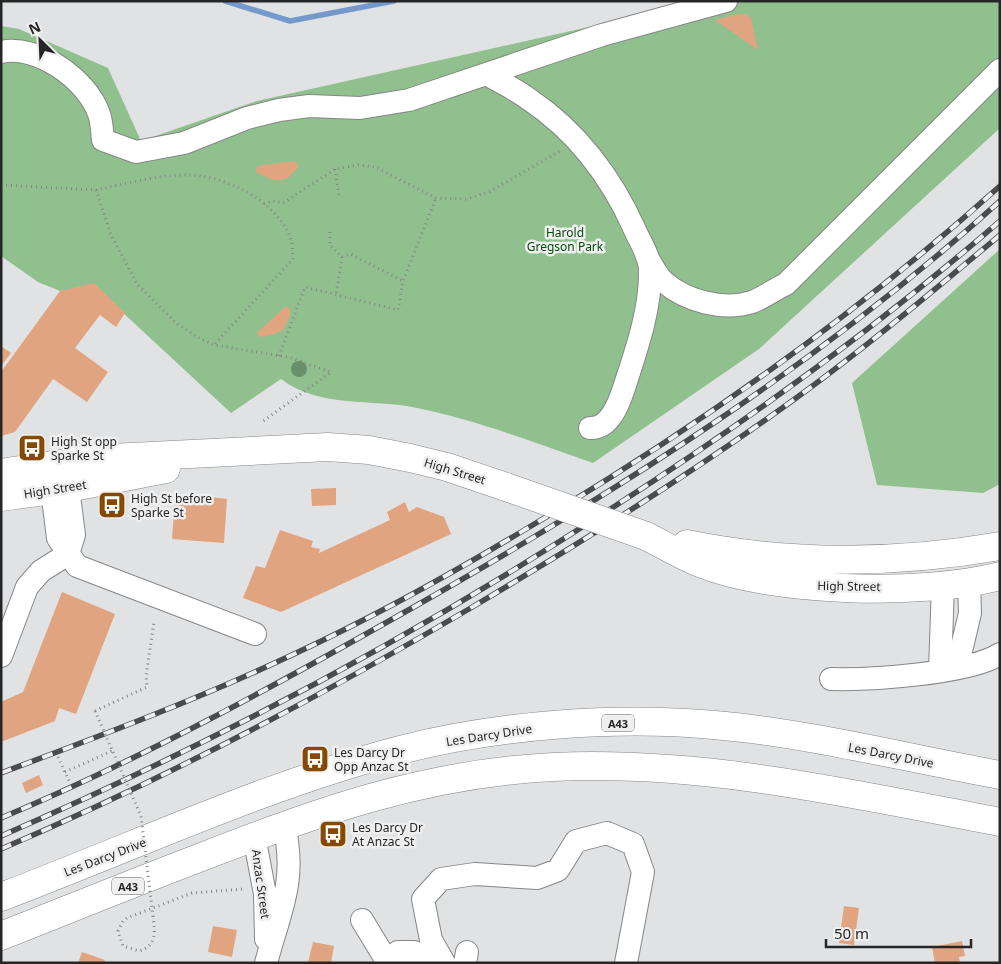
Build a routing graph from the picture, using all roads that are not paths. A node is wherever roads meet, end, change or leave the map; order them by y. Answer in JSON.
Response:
{"nodes":[{"id":1,"x":726,"y":1,"type":"edge"},
{"id":2,"x":1,"y":52,"type":"edge"},
{"id":3,"x":1000,"y":70,"type":"edge"},
{"id":4,"x":488,"y":75,"type":"junction"},
{"id":5,"x":646,"y":256,"type":"junction"},
{"id":6,"x":590,"y":428,"type":"dead end"},
{"id":7,"x":255,"y":450,"type":"junction"},
{"id":8,"x":150,"y":456,"type":"junction"},
{"id":9,"x":1,"y":473,"type":"edge"},
{"id":10,"x":1,"y":484,"type":"edge"},
{"id":11,"x":59,"y":486,"type":"junction"},
{"id":12,"x":1,"y":497,"type":"edge"},
{"id":13,"x":646,"y":536,"type":"junction"},
{"id":14,"x":1000,"y":546,"type":"edge"},
{"id":15,"x":68,"y":554,"type":"junction"},
{"id":16,"x":953,"y":554,"type":"junction"},
{"id":17,"x":1000,"y":576,"type":"edge"},
{"id":18,"x":956,"y":584,"type":"junction"},
{"id":19,"x":255,"y":634,"type":"dead end"},
{"id":20,"x":1000,"y":654,"type":"edge"},
{"id":21,"x":1,"y":656,"type":"edge"},
{"id":22,"x":949,"y":669,"type":"junction"},
{"id":23,"x":832,"y":679,"type":"dead end"},
{"id":24,"x":1000,"y":776,"type":"edge"},
{"id":25,"x":276,"y":790,"type":"junction"},
{"id":26,"x":243,"y":803,"type":"junction"},
{"id":27,"x":1000,"y":822,"type":"edge"},
{"id":28,"x":284,"y":825,"type":"junction"},
{"id":29,"x":254,"y":836,"type":"junction"},
{"id":30,"x":1,"y":897,"type":"edge"},
{"id":31,"x":362,"y":920,"type":"dead end"},
{"id":32,"x":1,"y":936,"type":"edge"},
{"id":33,"x":455,"y":960,"type":"edge"},
{"id":34,"x":265,"y":963,"type":"edge"},
{"id":35,"x":388,"y":963,"type":"edge"},
{"id":36,"x":626,"y":963,"type":"edge"}],
"edges":[{"from":1,"to":4,"type":"street"},
{"from":2,"to":4,"type":"street"},
{"from":3,"to":5,"type":"street"},
{"from":4,"to":5,"type":"street"},
{"from":5,"to":6,"type":"street"},
{"from":7,"to":8,"type":"main road","name":"High Street"},
{"from":7,"to":11,"type":"main road","name":"High Street"},
{"from":7,"to":13,"type":"main road","name":"High Street","bridge":true},
{"from":8,"to":9,"type":"main road","name":"High Street"},
{"from":8,"to":11,"type":"main road"},
{"from":10,"to":11,"type":"main road"},
{"from":11,"to":12,"type":"main road","name":"High Street"},
{"from":11,"to":15,"type":"street"},
{"from":13,"to":16,"type":"main road","name":"High Street"},
{"from":13,"to":18,"type":"main road","name":"High Street"},
{"from":14,"to":16,"type":"main road","name":"High Street"},
{"from":15,"to":19,"type":"street"},
{"from":15,"to":21,"type":"street"},
{"from":16,"to":18,"type":"main road"},
{"from":17,"to":18,"type":"main road","name":"High Street"},
{"from":18,"to":22,"type":"street"},
{"from":20,"to":22,"type":"street"},
{"from":22,"to":23,"type":"street"},
{"from":24,"to":25,"type":"main road","name":"Les Darcy Drive","number":"A43"},
{"from":25,"to":26,"type":"main road","name":"Les Darcy Drive","number":"A43"},
{"from":25,"to":28,"type":"main road"},
{"from":26,"to":29,"type":"main road"},
{"from":26,"to":30,"type":"main road","name":"Les Darcy Drive","number":"A43"},
{"from":27,"to":28,"type":"main road","number":"A43"},
{"from":28,"to":29,"type":"main road","number":"A43"},
{"from":28,"to":34,"type":"street","name":"Anzac Street"},
{"from":29,"to":32,"type":"main road","number":"A43"},
{"from":29,"to":34,"type":"street","name":"Anzac Street"},
{"from":31,"to":35,"type":"street"},
{"from":33,"to":35,"type":"street"},
{"from":33,"to":36,"type":"street"}]}
